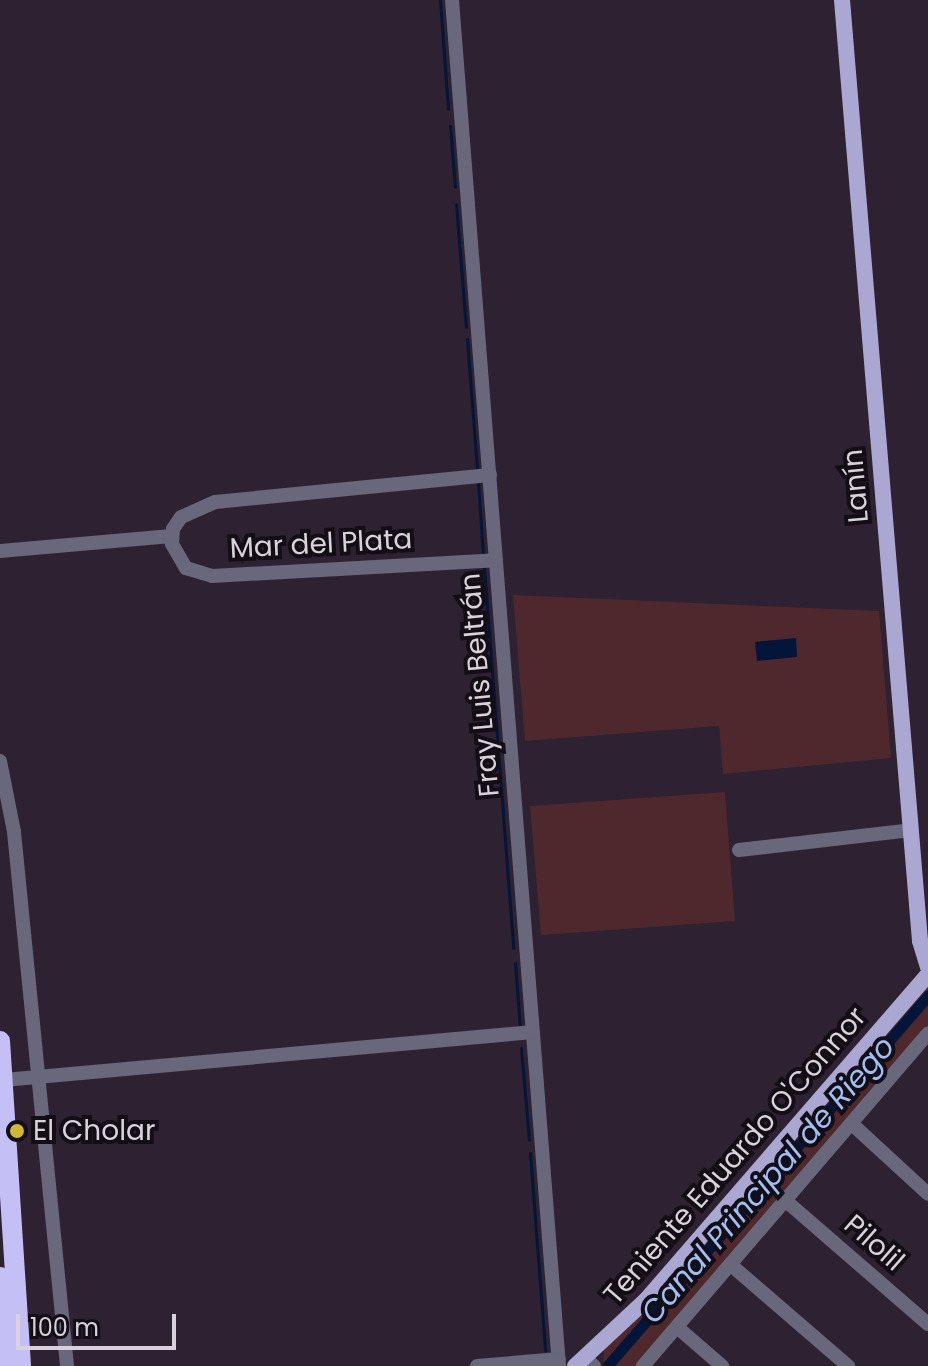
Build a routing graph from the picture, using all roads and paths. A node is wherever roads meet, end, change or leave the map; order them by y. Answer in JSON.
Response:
{"nodes":[{"id":1,"x":452,"y":0,"type":"edge"},
{"id":2,"x":842,"y":0,"type":"edge"},
{"id":3,"x":490,"y":475,"type":"junction"},
{"id":4,"x":171,"y":536,"type":"junction"},
{"id":5,"x":0,"y":551,"type":"edge"},
{"id":6,"x":496,"y":560,"type":"junction"},
{"id":7,"x":0,"y":761,"type":"edge"},
{"id":8,"x":911,"y":830,"type":"junction"},
{"id":9,"x":739,"y":850,"type":"dead end"},
{"id":10,"x":928,"y":967,"type":"edge"},
{"id":11,"x":928,"y":974,"type":"edge"},
{"id":12,"x":533,"y":1032,"type":"junction"},
{"id":13,"x":928,"y":1033,"type":"edge"},
{"id":14,"x":0,"y":1041,"type":"edge"},
{"id":15,"x":35,"y":1074,"type":"junction"},
{"id":16,"x":2,"y":1080,"type":"edge"},
{"id":17,"x":852,"y":1124,"type":"junction"},
{"id":18,"x":926,"y":1188,"type":"edge"},
{"id":19,"x":786,"y":1201,"type":"junction"},
{"id":20,"x":731,"y":1265,"type":"junction"},
{"id":21,"x":0,"y":1277,"type":"edge"},
{"id":22,"x":928,"y":1324,"type":"edge"},
{"id":23,"x":677,"y":1327,"type":"junction"},
{"id":24,"x":559,"y":1362,"type":"edge"},
{"id":25,"x":585,"y":1363,"type":"edge"},
{"id":26,"x":7,"y":1366,"type":"edge"},
{"id":27,"x":21,"y":1366,"type":"edge"},
{"id":28,"x":67,"y":1366,"type":"edge"},
{"id":29,"x":477,"y":1366,"type":"edge"},
{"id":30,"x":643,"y":1366,"type":"edge"},
{"id":31,"x":722,"y":1366,"type":"edge"},
{"id":32,"x":848,"y":1366,"type":"edge"}],
"edges":[{"from":1,"to":3,"type":"street","name":"Fray Luis Beltrán"},
{"from":2,"to":8,"type":"main road","name":"Lanín"},
{"from":3,"to":4,"type":"street","name":"Mar del Plata"},
{"from":3,"to":6,"type":"street","name":"Fray Luis Beltrán"},
{"from":4,"to":5,"type":"street"},
{"from":4,"to":6,"type":"street","name":"Mar del Plata"},
{"from":6,"to":12,"type":"street","name":"Fray Luis Beltrán"},
{"from":7,"to":15,"type":"street"},
{"from":8,"to":9,"type":"street"},
{"from":8,"to":10,"type":"main road","name":"Lanín"},
{"from":11,"to":25,"type":"main road","name":"Teniente Eduardo O'Connor"},
{"from":12,"to":15,"type":"street"},
{"from":12,"to":24,"type":"street","name":"Fray Luis Beltrán"},
{"from":13,"to":17,"type":"street"},
{"from":14,"to":16,"type":"highway"},
{"from":15,"to":16,"type":"street"},
{"from":15,"to":28,"type":"street"},
{"from":16,"to":27,"type":"highway"},
{"from":17,"to":18,"type":"street"},
{"from":17,"to":19,"type":"street"},
{"from":19,"to":20,"type":"street"},
{"from":19,"to":22,"type":"street","name":"Pilolil"},
{"from":20,"to":23,"type":"street"},
{"from":20,"to":32,"type":"street"},
{"from":21,"to":26,"type":"highway"},
{"from":23,"to":30,"type":"street"},
{"from":23,"to":31,"type":"street"},
{"from":24,"to":29,"type":"street"}]}
